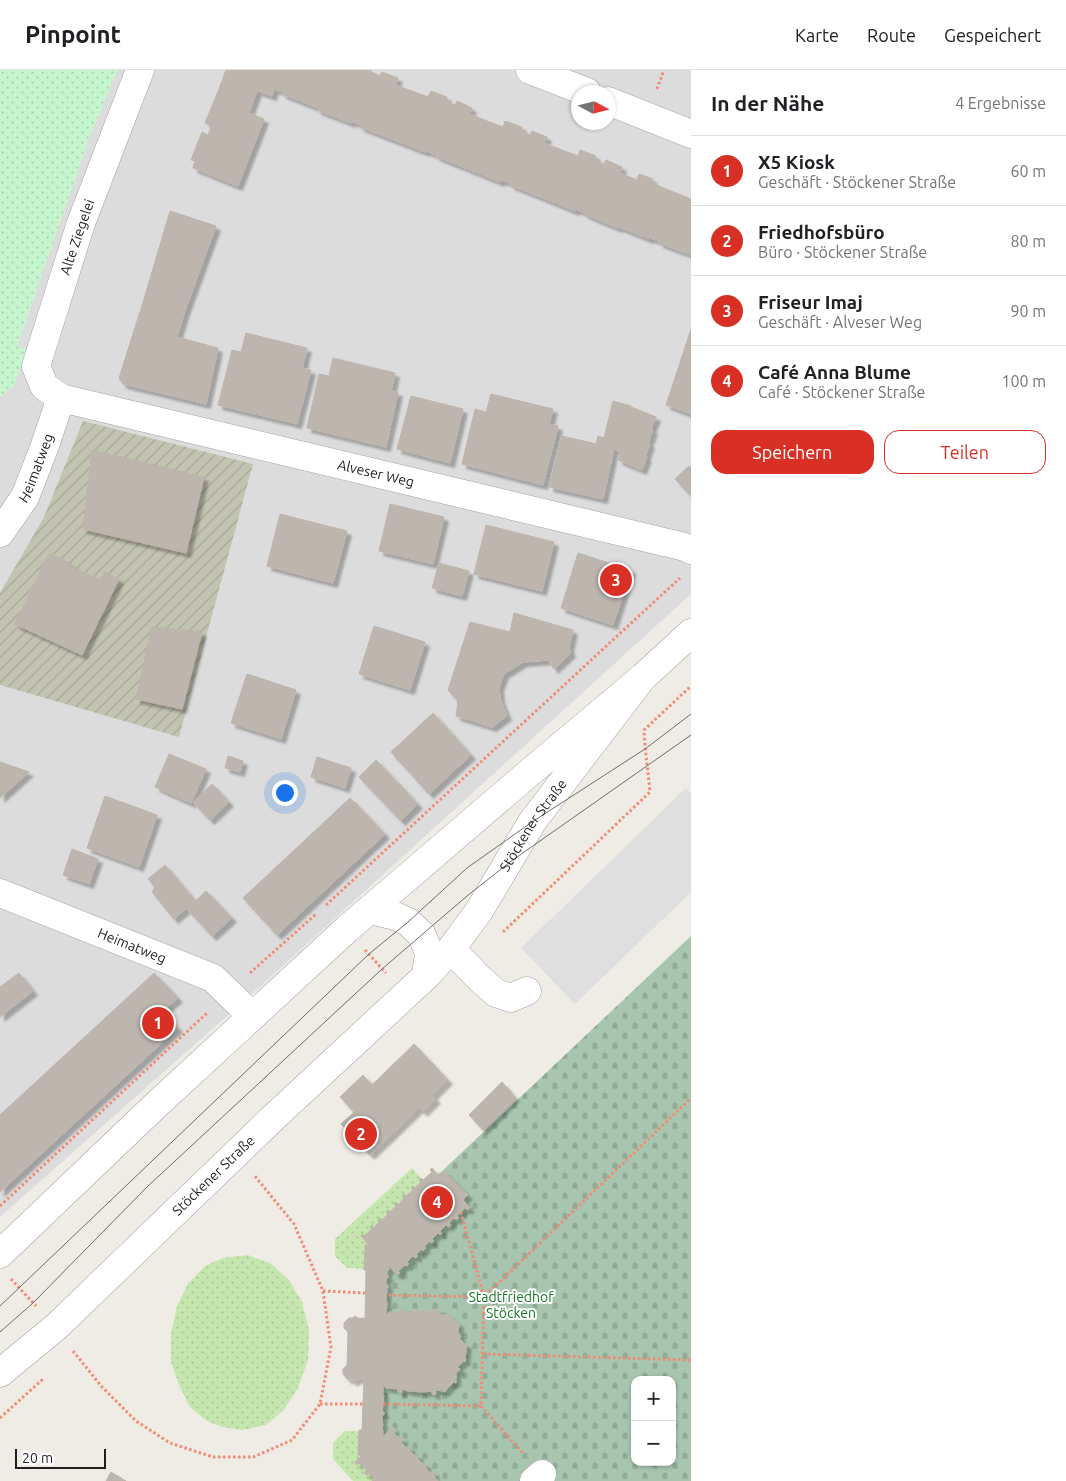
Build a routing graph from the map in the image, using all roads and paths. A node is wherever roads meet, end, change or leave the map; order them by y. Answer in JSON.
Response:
{"nodes":[{"id":1,"x":140,"y":70,"type":"edge"},
{"id":2,"x":530,"y":70,"type":"edge"},
{"id":3,"x":571,"y":86,"type":"edge"},
{"id":4,"x":616,"y":104,"type":"edge"},
{"id":5,"x":691,"y":134,"type":"edge"},
{"id":6,"x":61,"y":398,"type":"junction"},
{"id":7,"x":0,"y":533,"type":"edge"},
{"id":8,"x":687,"y":562,"type":"edge"},
{"id":9,"x":691,"y":633,"type":"edge"},
{"id":10,"x":642,"y":678,"type":"junction"},
{"id":11,"x":691,"y":686,"type":"edge"},
{"id":12,"x":0,"y":893,"type":"edge"},
{"id":13,"x":370,"y":910,"type":"junction"},
{"id":14,"x":318,"y":913,"type":"dead end"},
{"id":15,"x":347,"y":929,"type":"junction"},
{"id":16,"x":502,"y":932,"type":"dead end"},
{"id":17,"x":451,"y":949,"type":"junction"},
{"id":18,"x":426,"y":976,"type":"junction"},
{"id":19,"x":527,"y":991,"type":"dead end"},
{"id":20,"x":230,"y":992,"type":"junction"},
{"id":21,"x":407,"y":995,"type":"junction"},
{"id":22,"x":252,"y":1016,"type":"junction"},
{"id":23,"x":691,"y":1098,"type":"edge"},
{"id":24,"x":254,"y":1175,"type":"dead end"},
{"id":25,"x":0,"y":1206,"type":"edge"},
{"id":26,"x":461,"y":1212,"type":"dead end"},
{"id":27,"x":0,"y":1254,"type":"edge"},
{"id":28,"x":323,"y":1291,"type":"junction"},
{"id":29,"x":366,"y":1293,"type":"dead end"},
{"id":30,"x":386,"y":1295,"type":"dead end"},
{"id":31,"x":484,"y":1297,"type":"junction"},
{"id":32,"x":73,"y":1351,"type":"dead end"},
{"id":33,"x":483,"y":1354,"type":"junction"},
{"id":34,"x":691,"y":1360,"type":"edge"},
{"id":35,"x":0,"y":1373,"type":"edge"},
{"id":36,"x":320,"y":1404,"type":"junction"},
{"id":37,"x":362,"y":1404,"type":"dead end"},
{"id":38,"x":382,"y":1404,"type":"dead end"},
{"id":39,"x":482,"y":1406,"type":"junction"},
{"id":40,"x":538,"y":1478,"type":"edge"}],
"edges":[{"from":1,"to":6,"type":"street","name":"Alte Ziegelei"},
{"from":2,"to":3,"type":"street"},
{"from":4,"to":5,"type":"street"},
{"from":6,"to":7,"type":"street","name":"Heimatweg"},
{"from":6,"to":8,"type":"street","name":"Alveser Weg"},
{"from":8,"to":15,"type":"path"},
{"from":9,"to":10,"type":"street","name":"Stöckener Straße"},
{"from":10,"to":13,"type":"street","name":"Stöckener Straße"},
{"from":10,"to":17,"type":"street","name":"Stöckener Straße"},
{"from":11,"to":16,"type":"path"},
{"from":12,"to":20,"type":"street","name":"Heimatweg"},
{"from":13,"to":15,"type":"street","name":"Stöckener Straße"},
{"from":13,"to":18,"type":"street"},
{"from":14,"to":20,"type":"path"},
{"from":15,"to":21,"type":"path"},
{"from":15,"to":22,"type":"street","name":"Stöckener Straße"},
{"from":17,"to":18,"type":"street","name":"Stöckener Straße"},
{"from":17,"to":19,"type":"street"},
{"from":18,"to":21,"type":"street","name":"Stöckener Straße"},
{"from":20,"to":22,"type":"street","name":"Heimatweg"},
{"from":20,"to":25,"type":"path"},
{"from":21,"to":35,"type":"street","name":"Stöckener Straße"},
{"from":22,"to":27,"type":"street","name":"Stöckener Straße"},
{"from":23,"to":31,"type":"path"},
{"from":24,"to":28,"type":"path"},
{"from":26,"to":31,"type":"path"},
{"from":28,"to":29,"type":"path"},
{"from":28,"to":36,"type":"path"},
{"from":30,"to":31,"type":"path"},
{"from":31,"to":33,"type":"path"},
{"from":32,"to":36,"type":"path"},
{"from":33,"to":34,"type":"path"},
{"from":33,"to":39,"type":"path"},
{"from":36,"to":37,"type":"path"},
{"from":38,"to":39,"type":"path"},
{"from":39,"to":40,"type":"path"}]}
